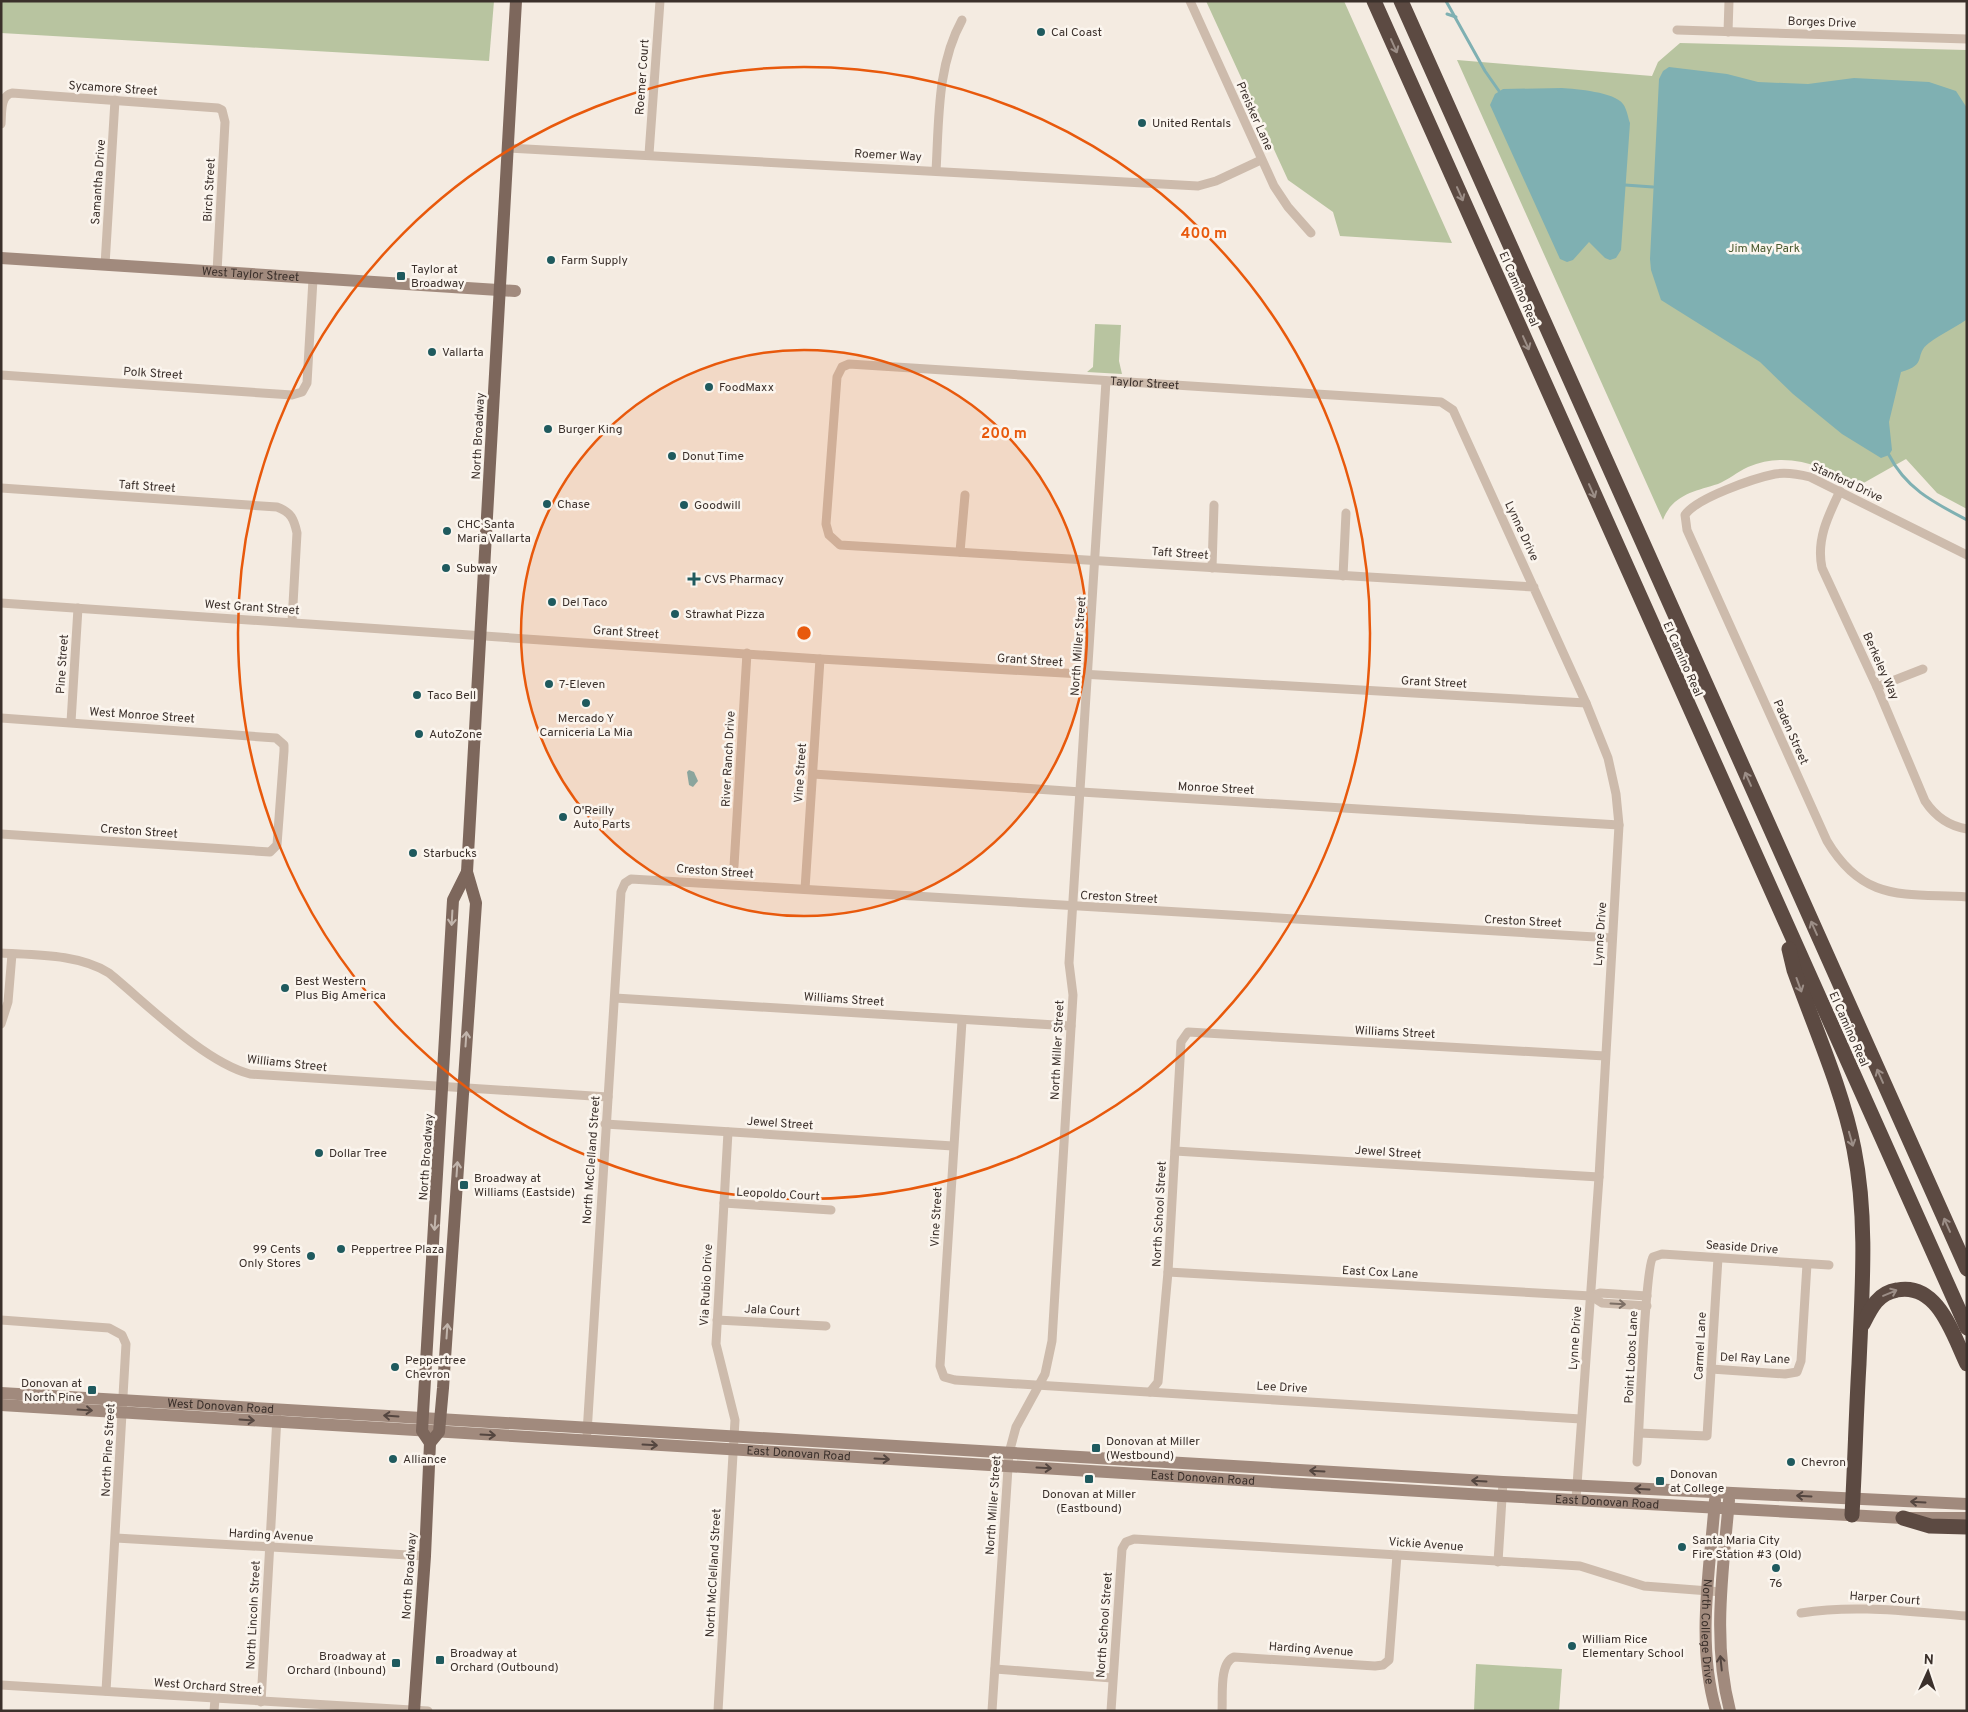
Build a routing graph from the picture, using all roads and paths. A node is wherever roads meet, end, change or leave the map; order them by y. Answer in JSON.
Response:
{"nodes":[{"id":1,"x":516,"y":1,"type":"edge"},
{"id":2,"x":660,"y":1,"type":"edge"},
{"id":3,"x":1190,"y":1,"type":"edge"},
{"id":4,"x":1374,"y":1,"type":"edge"},
{"id":5,"x":1401,"y":1,"type":"edge"},
{"id":6,"x":1729,"y":1,"type":"edge"},
{"id":7,"x":962,"y":20,"type":"dead end"},
{"id":8,"x":1677,"y":30,"type":"dead end"},
{"id":9,"x":1728,"y":32,"type":"junction"},
{"id":10,"x":1967,"y":39,"type":"edge"},
{"id":11,"x":116,"y":100,"type":"junction"},
{"id":12,"x":222,"y":110,"type":"joint"},
{"id":13,"x":1,"y":124,"type":"edge"},
{"id":14,"x":508,"y":148,"type":"junction"},
{"id":15,"x":649,"y":154,"type":"junction"},
{"id":16,"x":1261,"y":160,"type":"junction"},
{"id":17,"x":936,"y":171,"type":"junction"},
{"id":18,"x":1311,"y":233,"type":"dead end"},
{"id":19,"x":1,"y":258,"type":"edge"},
{"id":20,"x":105,"y":265,"type":"junction"},
{"id":21,"x":217,"y":272,"type":"junction"},
{"id":22,"x":313,"y":278,"type":"junction"},
{"id":23,"x":500,"y":290,"type":"junction"},
{"id":24,"x":515,"y":291,"type":"dead end"},
{"id":25,"x":1,"y":375,"type":"edge"},
{"id":26,"x":1106,"y":381,"type":"junction"},
{"id":27,"x":1448,"y":405,"type":"joint"},
{"id":28,"x":1,"y":488,"type":"edge"},
{"id":29,"x":1840,"y":491,"type":"junction"},
{"id":30,"x":965,"y":495,"type":"dead end"},
{"id":31,"x":1712,"y":498,"type":"joint"},
{"id":32,"x":1214,"y":505,"type":"dead end"},
{"id":33,"x":1346,"y":512,"type":"dead end"},
{"id":34,"x":828,"y":535,"type":"joint"},
{"id":35,"x":960,"y":552,"type":"junction"},
{"id":36,"x":1967,"y":555,"type":"edge"},
{"id":37,"x":1096,"y":560,"type":"junction"},
{"id":38,"x":1212,"y":568,"type":"junction"},
{"id":39,"x":1342,"y":576,"type":"junction"},
{"id":40,"x":1534,"y":587,"type":"junction"},
{"id":41,"x":1,"y":603,"type":"edge"},
{"id":42,"x":78,"y":608,"type":"junction"},
{"id":43,"x":292,"y":622,"type":"junction"},
{"id":44,"x":479,"y":634,"type":"junction"},
{"id":45,"x":502,"y":636,"type":"joint"},
{"id":46,"x":747,"y":654,"type":"junction"},
{"id":47,"x":820,"y":659,"type":"junction"},
{"id":48,"x":1923,"y":669,"type":"dead end"},
{"id":49,"x":1089,"y":676,"type":"junction"},
{"id":50,"x":1877,"y":687,"type":"junction"},
{"id":51,"x":1586,"y":703,"type":"junction"},
{"id":52,"x":1,"y":718,"type":"edge"},
{"id":53,"x":71,"y":722,"type":"junction"},
{"id":54,"x":813,"y":774,"type":"junction"},
{"id":55,"x":1081,"y":792,"type":"junction"},
{"id":56,"x":1618,"y":824,"type":"junction"},
{"id":57,"x":1967,"y":828,"type":"edge"},
{"id":58,"x":1,"y":834,"type":"edge"},
{"id":59,"x":275,"y":849,"type":"joint"},
{"id":60,"x":734,"y":866,"type":"dead end"},
{"id":61,"x":467,"y":872,"type":"junction"},
{"id":62,"x":625,"y":883,"type":"joint"},
{"id":63,"x":805,"y":889,"type":"junction"},
{"id":64,"x":1967,"y":897,"type":"edge"},
{"id":65,"x":1073,"y":906,"type":"junction"},
{"id":66,"x":1783,"y":920,"type":"junction"},
{"id":67,"x":1612,"y":938,"type":"junction"},
{"id":68,"x":1,"y":953,"type":"edge"},
{"id":69,"x":12,"y":954,"type":"junction"},
{"id":70,"x":615,"y":998,"type":"junction"},
{"id":71,"x":962,"y":1021,"type":"junction"},
{"id":72,"x":1,"y":1024,"type":"edge"},
{"id":73,"x":1071,"y":1026,"type":"junction"},
{"id":74,"x":1185,"y":1035,"type":"joint"},
{"id":75,"x":1605,"y":1056,"type":"junction"},
{"id":76,"x":444,"y":1087,"type":"junction"},
{"id":77,"x":463,"y":1088,"type":"junction"},
{"id":78,"x":608,"y":1097,"type":"junction"},
{"id":79,"x":605,"y":1124,"type":"junction"},
{"id":80,"x":728,"y":1132,"type":"junction"},
{"id":81,"x":953,"y":1146,"type":"junction"},
{"id":82,"x":1175,"y":1151,"type":"junction"},
{"id":83,"x":1598,"y":1177,"type":"junction"},
{"id":84,"x":724,"y":1203,"type":"junction"},
{"id":85,"x":831,"y":1210,"type":"dead end"},
{"id":86,"x":1655,"y":1256,"type":"joint"},
{"id":87,"x":1718,"y":1258,"type":"junction"},
{"id":88,"x":1807,"y":1264,"type":"junction"},
{"id":89,"x":1829,"y":1265,"type":"dead end"},
{"id":90,"x":1967,"y":1269,"type":"edge"},
{"id":91,"x":1168,"y":1272,"type":"junction"},
{"id":92,"x":1591,"y":1296,"type":"junction"},
{"id":93,"x":1647,"y":1296,"type":"junction"},
{"id":94,"x":1647,"y":1306,"type":"junction"},
{"id":95,"x":1,"y":1320,"type":"edge"},
{"id":96,"x":717,"y":1320,"type":"junction"},
{"id":97,"x":826,"y":1326,"type":"dead end"},
{"id":98,"x":1967,"y":1328,"type":"edge"},
{"id":99,"x":1860,"y":1330,"type":"junction"},
{"id":100,"x":1967,"y":1364,"type":"edge"},
{"id":101,"x":1711,"y":1369,"type":"junction"},
{"id":102,"x":982,"y":1382,"type":"joint"},
{"id":103,"x":1039,"y":1386,"type":"junction"},
{"id":104,"x":1150,"y":1392,"type":"junction"},
{"id":105,"x":1,"y":1393,"type":"edge"},
{"id":106,"x":1,"y":1405,"type":"edge"},
{"id":107,"x":123,"y":1406,"type":"junction"},
{"id":108,"x":277,"y":1416,"type":"junction"},
{"id":109,"x":1582,"y":1418,"type":"junction"},
{"id":110,"x":422,"y":1424,"type":"junction"},
{"id":111,"x":439,"y":1425,"type":"junction"},
{"id":112,"x":588,"y":1428,"type":"junction"},
{"id":113,"x":1639,"y":1432,"type":"junction"},
{"id":114,"x":733,"y":1436,"type":"junction"},
{"id":115,"x":587,"y":1441,"type":"junction"},
{"id":116,"x":430,"y":1444,"type":"junction"},
{"id":117,"x":732,"y":1450,"type":"junction"},
{"id":118,"x":1009,"y":1453,"type":"junction"},
{"id":119,"x":1637,"y":1462,"type":"dead end"},
{"id":120,"x":1008,"y":1466,"type":"junction"},
{"id":121,"x":1503,"y":1482,"type":"junction"},
{"id":122,"x":1577,"y":1486,"type":"junction"},
{"id":123,"x":1715,"y":1492,"type":"junction"},
{"id":124,"x":1729,"y":1493,"type":"junction"},
{"id":125,"x":1502,"y":1496,"type":"junction"},
{"id":126,"x":1853,"y":1498,"type":"junction"},
{"id":127,"x":1576,"y":1500,"type":"junction"},
{"id":128,"x":1967,"y":1504,"type":"edge"},
{"id":129,"x":1714,"y":1506,"type":"junction"},
{"id":130,"x":1728,"y":1507,"type":"junction"},
{"id":131,"x":1852,"y":1514,"type":"junction"},
{"id":132,"x":1903,"y":1518,"type":"junction"},
{"id":133,"x":1967,"y":1518,"type":"edge"},
{"id":134,"x":1967,"y":1527,"type":"edge"},
{"id":135,"x":116,"y":1538,"type":"junction"},
{"id":136,"x":1126,"y":1542,"type":"joint"},
{"id":137,"x":270,"y":1547,"type":"junction"},
{"id":138,"x":1397,"y":1555,"type":"junction"},
{"id":139,"x":425,"y":1556,"type":"junction"},
{"id":140,"x":1498,"y":1562,"type":"junction"},
{"id":141,"x":1707,"y":1591,"type":"junction"},
{"id":142,"x":1722,"y":1592,"type":"junction"},
{"id":143,"x":1801,"y":1613,"type":"dead end"},
{"id":144,"x":1967,"y":1616,"type":"edge"},
{"id":145,"x":995,"y":1669,"type":"junction"},
{"id":146,"x":1112,"y":1678,"type":"junction"},
{"id":147,"x":1,"y":1684,"type":"edge"},
{"id":148,"x":106,"y":1691,"type":"junction"},
{"id":149,"x":215,"y":1699,"type":"junction"},
{"id":150,"x":261,"y":1702,"type":"junction"},
{"id":151,"x":414,"y":1710,"type":"edge"},
{"id":152,"x":214,"y":1711,"type":"edge"},
{"id":153,"x":428,"y":1711,"type":"edge"},
{"id":154,"x":718,"y":1711,"type":"edge"},
{"id":155,"x":992,"y":1711,"type":"edge"},
{"id":156,"x":1111,"y":1711,"type":"edge"},
{"id":157,"x":1222,"y":1711,"type":"edge"},
{"id":158,"x":1716,"y":1711,"type":"edge"},
{"id":159,"x":1730,"y":1711,"type":"edge"}],
"edges":[{"from":1,"to":14,"type":"main road","name":"North Broadway"},
{"from":2,"to":15,"type":"street","name":"Roemer Court"},
{"from":3,"to":16,"type":"street","name":"Preisker Lane"},
{"from":4,"to":66,"type":"highway","name":"El Camino Real","one_way":true},
{"from":90,"to":5,"type":"highway","name":"El Camino Real","one_way":true},
{"from":6,"to":9,"type":"street"},
{"from":7,"to":17,"type":"street"},
{"from":8,"to":9,"type":"street","name":"Borges Drive"},
{"from":9,"to":10,"type":"street","name":"Borges Drive"},
{"from":11,"to":12,"type":"street","name":"Sycamore Street"},
{"from":11,"to":13,"type":"street","name":"Sycamore Street"},
{"from":11,"to":20,"type":"street","name":"Samantha Drive"},
{"from":12,"to":21,"type":"street","name":"Birch Street"},
{"from":14,"to":15,"type":"street","name":"Roemer Way"},
{"from":14,"to":23,"type":"main road","name":"North Broadway"},
{"from":15,"to":17,"type":"street","name":"Roemer Way"},
{"from":16,"to":17,"type":"street","name":"Roemer Way"},
{"from":16,"to":18,"type":"street","name":"Preisker Lane"},
{"from":19,"to":20,"type":"main road","name":"West Taylor Street"},
{"from":20,"to":21,"type":"main road","name":"West Taylor Street"},
{"from":21,"to":22,"type":"main road","name":"West Taylor Street"},
{"from":22,"to":23,"type":"main road","name":"West Taylor Street"},
{"from":22,"to":25,"type":"street","name":"Polk Street"},
{"from":23,"to":24,"type":"main road"},
{"from":23,"to":44,"type":"main road","name":"North Broadway"},
{"from":26,"to":27,"type":"street","name":"Taylor Street"},
{"from":26,"to":34,"type":"street","name":"Taylor Street"},
{"from":26,"to":37,"type":"street","name":"North Miller Street"},
{"from":27,"to":40,"type":"street","name":"Lynne Drive"},
{"from":28,"to":43,"type":"street","name":"Taft Street"},
{"from":29,"to":31,"type":"street","name":"Stanford Drive"},
{"from":29,"to":36,"type":"street","name":"Stanford Drive"},
{"from":29,"to":50,"type":"street","name":"Berkeley Way"},
{"from":30,"to":35,"type":"street"},
{"from":31,"to":64,"type":"street","name":"Paden Street"},
{"from":32,"to":38,"type":"street"},
{"from":33,"to":39,"type":"street"},
{"from":34,"to":35,"type":"street","name":"Taft Street"},
{"from":35,"to":37,"type":"street","name":"Taft Street"},
{"from":37,"to":38,"type":"street","name":"Taft Street"},
{"from":37,"to":49,"type":"street","name":"North Miller Street"},
{"from":38,"to":39,"type":"street","name":"Taft Street"},
{"from":39,"to":40,"type":"street","name":"Taft Street"},
{"from":40,"to":51,"type":"street","name":"Lynne Drive"},
{"from":41,"to":42,"type":"street","name":"West Grant Street"},
{"from":42,"to":43,"type":"street","name":"West Grant Street"},
{"from":42,"to":53,"type":"street","name":"Pine Street"},
{"from":43,"to":44,"type":"street","name":"West Grant Street"},
{"from":44,"to":45,"type":"street","name":"West Grant Street"},
{"from":44,"to":61,"type":"main road","name":"North Broadway"},
{"from":45,"to":46,"type":"street","name":"Grant Street"},
{"from":46,"to":47,"type":"street","name":"Grant Street"},
{"from":46,"to":60,"type":"street","name":"River Ranch Drive"},
{"from":47,"to":49,"type":"street","name":"Grant Street"},
{"from":47,"to":54,"type":"street","name":"Vine Street"},
{"from":48,"to":50,"type":"street"},
{"from":49,"to":51,"type":"street","name":"Grant Street"},
{"from":49,"to":55,"type":"street","name":"North Miller Street"},
{"from":50,"to":57,"type":"street","name":"Berkeley Way"},
{"from":51,"to":56,"type":"street","name":"Lynne Drive"},
{"from":52,"to":53,"type":"street","name":"West Monroe Street"},
{"from":53,"to":59,"type":"street","name":"West Monroe Street"},
{"from":54,"to":55,"type":"street","name":"Monroe Street"},
{"from":54,"to":63,"type":"street","name":"Vine Street"},
{"from":55,"to":56,"type":"street","name":"Monroe Street"},
{"from":55,"to":65,"type":"street","name":"North Miller Street"},
{"from":56,"to":67,"type":"street","name":"Lynne Drive"},
{"from":58,"to":59,"type":"street","name":"Creston Street"},
{"from":61,"to":76,"type":"main road","name":"North Broadway","one_way":true},
{"from":77,"to":61,"type":"main road","name":"North Broadway","one_way":true},
{"from":62,"to":63,"type":"street","name":"Creston Street"},
{"from":62,"to":70,"type":"street","name":"North McClelland Street"},
{"from":63,"to":65,"type":"street","name":"Creston Street"},
{"from":65,"to":67,"type":"street","name":"Creston Street"},
{"from":65,"to":73,"type":"street","name":"North Miller Street"},
{"from":66,"to":98,"type":"highway","name":"El Camino Real"},
{"from":66,"to":99,"type":"highway","one_way":true},
{"from":67,"to":75,"type":"street","name":"Lynne Drive"},
{"from":68,"to":69,"type":"street","name":"Williams Street"},
{"from":69,"to":72,"type":"street"},
{"from":69,"to":76,"type":"street","name":"Williams Street"},
{"from":70,"to":71,"type":"street","name":"Williams Street"},
{"from":70,"to":78,"type":"street","name":"North McClelland Street"},
{"from":71,"to":73,"type":"street","name":"Williams Street"},
{"from":71,"to":81,"type":"street","name":"Vine Street"},
{"from":73,"to":103,"type":"street","name":"North Miller Street"},
{"from":74,"to":75,"type":"street","name":"Williams Street"},
{"from":74,"to":82,"type":"street","name":"North School Street"},
{"from":75,"to":83,"type":"street","name":"Lynne Drive"},
{"from":76,"to":77,"type":"street","name":"Williams Street"},
{"from":76,"to":110,"type":"main road","name":"North Broadway","one_way":true},
{"from":77,"to":78,"type":"street","name":"Williams Street"},
{"from":111,"to":77,"type":"main road","name":"North Broadway","one_way":true},
{"from":78,"to":79,"type":"street","name":"North McClelland Street"},
{"from":79,"to":80,"type":"street","name":"Jewel Street"},
{"from":79,"to":112,"type":"street","name":"North McClelland Street"},
{"from":80,"to":81,"type":"street","name":"Jewel Street"},
{"from":80,"to":84,"type":"street","name":"Via Rubio Drive"},
{"from":81,"to":102,"type":"street","name":"Vine Street"},
{"from":82,"to":83,"type":"street","name":"Jewel Street"},
{"from":82,"to":91,"type":"street","name":"North School Street"},
{"from":83,"to":92,"type":"street","name":"Lynne Drive"},
{"from":84,"to":85,"type":"street","name":"Leopoldo Court"},
{"from":84,"to":96,"type":"street","name":"Via Rubio Drive"},
{"from":86,"to":87,"type":"street","name":"Seaside Drive"},
{"from":86,"to":93,"type":"street","name":"Point Lobos Lane"},
{"from":87,"to":88,"type":"street","name":"Seaside Drive"},
{"from":87,"to":101,"type":"street","name":"Carmel Lane"},
{"from":88,"to":89,"type":"street","name":"Seaside Drive"},
{"from":88,"to":101,"type":"street","name":"Del Ray Lane"},
{"from":91,"to":92,"type":"street","name":"East Cox Lane"},
{"from":91,"to":104,"type":"street","name":"North School Street"},
{"from":92,"to":93,"type":"street","name":"East Cox Lane"},
{"from":92,"to":94,"type":"street","name":"East Cox Lane","one_way":true},
{"from":92,"to":109,"type":"street","name":"Lynne Drive"},
{"from":93,"to":94,"type":"street","name":"Point Lobos Lane"},
{"from":94,"to":113,"type":"street","name":"Point Lobos Lane"},
{"from":95,"to":107,"type":"street","name":"North Pine Street"},
{"from":96,"to":97,"type":"street","name":"Jala Court"},
{"from":96,"to":114,"type":"street","name":"Via Rubio Drive"},
{"from":99,"to":100,"type":"highway","one_way":true},
{"from":99,"to":126,"type":"highway"},
{"from":101,"to":113,"type":"street","name":"Carmel Lane"},
{"from":102,"to":103,"type":"street","name":"Lee Drive"},
{"from":103,"to":104,"type":"street","name":"Lee Drive"},
{"from":103,"to":118,"type":"street","name":"North Miller Street"},
{"from":104,"to":109,"type":"street","name":"Lee Drive"},
{"from":105,"to":107,"type":"main road","name":"West Donovan Road"},
{"from":106,"to":107,"type":"main road","name":"West Donovan Road","one_way":true},
{"from":107,"to":108,"type":"main road","name":"West Donovan Road"},
{"from":107,"to":135,"type":"street","name":"North Pine Street"},
{"from":108,"to":110,"type":"main road","name":"West Donovan Road"},
{"from":108,"to":137,"type":"street","name":"North Lincoln Street"},
{"from":109,"to":122,"type":"street","name":"Lynne Drive"},
{"from":110,"to":111,"type":"main road","name":"West Donovan Road"},
{"from":110,"to":116,"type":"main road"},
{"from":111,"to":112,"type":"main road","name":"East Donovan Road"},
{"from":111,"to":115,"type":"main road","name":"East Donovan Road","one_way":true},
{"from":111,"to":116,"type":"main road"},
{"from":112,"to":114,"type":"main road","name":"East Donovan Road"},
{"from":112,"to":115,"type":"street","name":"North McClelland Street"},
{"from":113,"to":119,"type":"street","name":"Point Lobos Lane"},
{"from":114,"to":117,"type":"street","name":"North McClelland Street"},
{"from":114,"to":118,"type":"main road","name":"East Donovan Road"},
{"from":115,"to":117,"type":"main road","name":"East Donovan Road","one_way":true},
{"from":116,"to":139,"type":"main road","name":"North Broadway"},
{"from":117,"to":120,"type":"main road","name":"East Donovan Road","one_way":true},
{"from":117,"to":154,"type":"street","name":"North McClelland Street"},
{"from":118,"to":120,"type":"street","name":"North Miller Street"},
{"from":121,"to":118,"type":"main road","name":"East Donovan Road","one_way":true},
{"from":120,"to":125,"type":"main road","name":"East Donovan Road","one_way":true},
{"from":120,"to":145,"type":"street","name":"North Miller Street"},
{"from":121,"to":122,"type":"main road","name":"East Donovan Road"},
{"from":121,"to":125,"type":"street"},
{"from":123,"to":122,"type":"main road","name":"East Donovan Road","one_way":true},
{"from":122,"to":127,"type":"street","name":"Lynne Drive"},
{"from":123,"to":124,"type":"main road","name":"East Donovan Road"},
{"from":123,"to":129,"type":"main road","name":"North College Drive"},
{"from":126,"to":124,"type":"main road","name":"East Donovan Road","one_way":true},
{"from":124,"to":130,"type":"main road","name":"North College Drive"},
{"from":125,"to":127,"type":"main road","name":"East Donovan Road"},
{"from":125,"to":140,"type":"street"},
{"from":128,"to":126,"type":"main road","name":"East Donovan Road","one_way":true},
{"from":126,"to":131,"type":"highway"},
{"from":127,"to":129,"type":"main road","name":"East Donovan Road"},
{"from":129,"to":130,"type":"main road","name":"East Donovan Road"},
{"from":129,"to":141,"type":"main road","name":"North College Drive"},
{"from":130,"to":131,"type":"main road","name":"East Donovan Road"},
{"from":130,"to":142,"type":"main road","name":"North College Drive"},
{"from":131,"to":132,"type":"main road","name":"East Donovan Road"},
{"from":132,"to":133,"type":"main road","name":"East Donovan Road"},
{"from":132,"to":134,"type":"highway"},
{"from":135,"to":137,"type":"street","name":"Harding Avenue"},
{"from":135,"to":148,"type":"street","name":"North Pine Street"},
{"from":136,"to":138,"type":"street","name":"Vickie Avenue"},
{"from":136,"to":146,"type":"street","name":"North School Street"},
{"from":137,"to":139,"type":"street","name":"Harding Avenue"},
{"from":137,"to":150,"type":"street","name":"North Lincoln Street"},
{"from":138,"to":140,"type":"street","name":"Vickie Avenue"},
{"from":138,"to":157,"type":"street","name":"Harding Avenue"},
{"from":139,"to":151,"type":"main road","name":"North Broadway"},
{"from":140,"to":141,"type":"street","name":"Vickie Avenue"},
{"from":141,"to":142,"type":"street","name":"Vickie Avenue"},
{"from":141,"to":158,"type":"main road","name":"North College Drive"},
{"from":159,"to":142,"type":"main road","name":"North College Drive","one_way":true},
{"from":143,"to":144,"type":"street","name":"Harper Court"},
{"from":145,"to":146,"type":"street"},
{"from":145,"to":155,"type":"street","name":"North Miller Street"},
{"from":146,"to":156,"type":"street","name":"North School Street"},
{"from":147,"to":148,"type":"street","name":"West Orchard Street"},
{"from":148,"to":149,"type":"street","name":"West Orchard Street"},
{"from":149,"to":150,"type":"street","name":"West Orchard Street"},
{"from":149,"to":152,"type":"street"},
{"from":150,"to":151,"type":"street","name":"West Orchard Street"},
{"from":151,"to":153,"type":"street","name":"West Orchard Street"}]}
